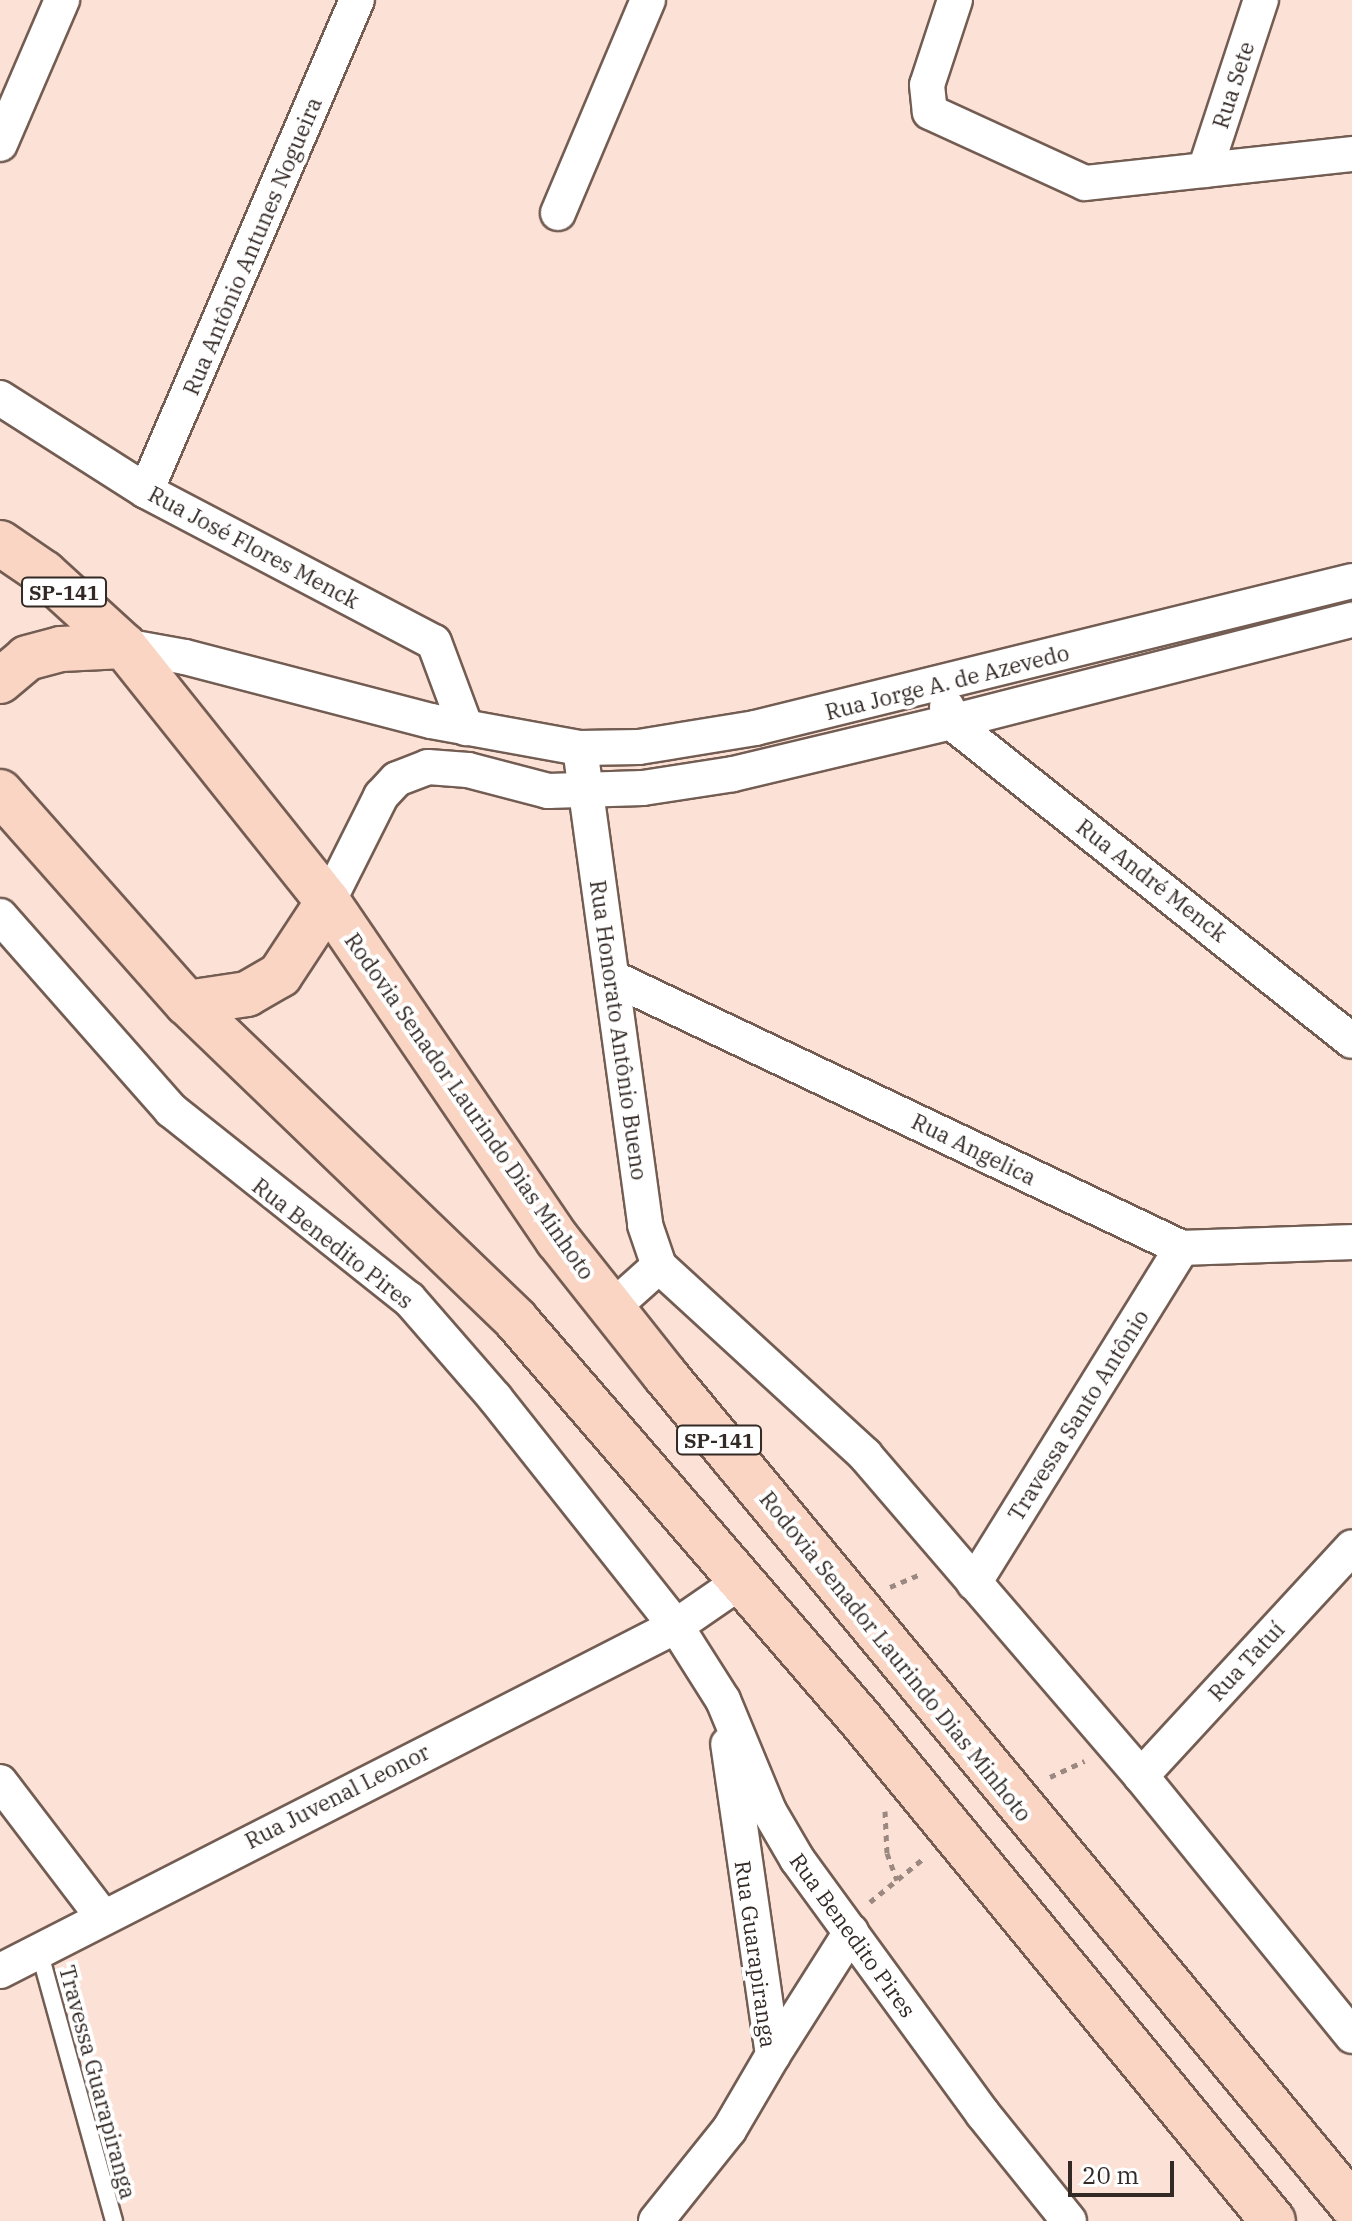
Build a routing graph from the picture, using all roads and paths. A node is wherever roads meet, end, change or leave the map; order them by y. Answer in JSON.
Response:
{"nodes":[{"id":1,"x":62,"y":0,"type":"edge"},
{"id":2,"x":357,"y":0,"type":"edge"},
{"id":3,"x":648,"y":0,"type":"edge"},
{"id":4,"x":955,"y":0,"type":"edge"},
{"id":5,"x":1261,"y":0,"type":"edge"},
{"id":6,"x":0,"y":144,"type":"edge"},
{"id":7,"x":1352,"y":154,"type":"edge"},
{"id":8,"x":1205,"y":170,"type":"junction"},
{"id":9,"x":558,"y":213,"type":"dead end"},
{"id":10,"x":0,"y":398,"type":"edge"},
{"id":11,"x":146,"y":491,"type":"junction"},
{"id":12,"x":0,"y":543,"type":"edge"},
{"id":13,"x":1352,"y":581,"type":"edge"},
{"id":14,"x":1352,"y":620,"type":"edge"},
{"id":15,"x":124,"y":646,"type":"junction"},
{"id":16,"x":0,"y":681,"type":"edge"},
{"id":17,"x":940,"y":684,"type":"junction"},
{"id":18,"x":951,"y":722,"type":"junction"},
{"id":19,"x":466,"y":728,"type":"junction"},
{"id":20,"x":580,"y":748,"type":"junction"},
{"id":21,"x":0,"y":792,"type":"edge"},
{"id":22,"x":586,"y":792,"type":"junction"},
{"id":23,"x":328,"y":902,"type":"junction"},
{"id":24,"x":0,"y":916,"type":"edge"},
{"id":25,"x":613,"y":978,"type":"junction"},
{"id":26,"x":187,"y":1003,"type":"junction"},
{"id":27,"x":1352,"y":1041,"type":"edge"},
{"id":28,"x":1352,"y":1242,"type":"edge"},
{"id":29,"x":1182,"y":1248,"type":"junction"},
{"id":30,"x":659,"y":1266,"type":"junction"},
{"id":31,"x":612,"y":1308,"type":"junction"},
{"id":32,"x":1352,"y":1547,"type":"edge"},
{"id":33,"x":964,"y":1571,"type":"junction"},
{"id":34,"x":740,"y":1582,"type":"junction"},
{"id":35,"x":853,"y":1603,"type":"junction"},
{"id":36,"x":676,"y":1626,"type":"junction"},
{"id":37,"x":723,"y":1700,"type":"junction"},
{"id":38,"x":1114,"y":1747,"type":"junction"},
{"id":39,"x":896,"y":1764,"type":"junction"},
{"id":40,"x":1141,"y":1776,"type":"junction"},
{"id":41,"x":0,"y":1782,"type":"edge"},
{"id":42,"x":1010,"y":1796,"type":"junction"},
{"id":43,"x":953,"y":1835,"type":"junction"},
{"id":44,"x":897,"y":1880,"type":"junction"},
{"id":45,"x":102,"y":1916,"type":"junction"},
{"id":46,"x":847,"y":1928,"type":"junction"},
{"id":47,"x":40,"y":1954,"type":"junction"},
{"id":48,"x":0,"y":1971,"type":"edge"},
{"id":49,"x":1352,"y":2036,"type":"edge"},
{"id":50,"x":773,"y":2055,"type":"junction"},
{"id":51,"x":1352,"y":2205,"type":"edge"},
{"id":52,"x":114,"y":2221,"type":"edge"},
{"id":53,"x":656,"y":2221,"type":"edge"},
{"id":54,"x":1069,"y":2221,"type":"edge"},
{"id":55,"x":1273,"y":2221,"type":"edge"}],
"edges":[{"from":1,"to":6,"type":"street"},
{"from":2,"to":11,"type":"street","name":"Rua Antônio Antunes Nogueira"},
{"from":3,"to":9,"type":"street"},
{"from":4,"to":8,"type":"street"},
{"from":5,"to":8,"type":"street","name":"Rua Sete"},
{"from":7,"to":8,"type":"street"},
{"from":10,"to":11,"type":"street","name":"Rua José Flores Menck"},
{"from":11,"to":19,"type":"street","name":"Rua José Flores Menck"},
{"from":12,"to":15,"type":"main road","name":"Rodovia Senador Laurindo Dias Minhoto","number":"SP-141"},
{"from":13,"to":17,"type":"street","name":"Rua Jorge A. de Azevedo"},
{"from":14,"to":18,"type":"street","name":"Rua Jorge A. de Azevedo"},
{"from":15,"to":16,"type":"main road"},
{"from":15,"to":19,"type":"street","name":"Rua Jorge A. de Azevedo"},
{"from":15,"to":23,"type":"main road","name":"Rodovia Senador Laurindo Dias Minhoto","number":"SP-141"},
{"from":17,"to":18,"type":"street"},
{"from":17,"to":20,"type":"street","name":"Rua Jorge A. de Azevedo"},
{"from":18,"to":22,"type":"street","name":"Rua Jorge A. de Azevedo"},
{"from":18,"to":27,"type":"street","name":"Rua André Menck"},
{"from":19,"to":20,"type":"street","name":"Rua Jorge A. de Azevedo"},
{"from":20,"to":22,"type":"street","name":"Rua Honorato Antônio Bueno"},
{"from":21,"to":26,"type":"main road","number":"SP-141"},
{"from":22,"to":23,"type":"street","name":"Rua Jorge A. de Azevedo"},
{"from":22,"to":25,"type":"street","name":"Rua Honorato Antônio Bueno"},
{"from":23,"to":26,"type":"main road"},
{"from":23,"to":31,"type":"main road","name":"Rodovia Senador Laurindo Dias Minhoto","number":"SP-141"},
{"from":24,"to":36,"type":"street","name":"Rua Benedito Pires"},
{"from":25,"to":29,"type":"street","name":"Rua Angelica"},
{"from":25,"to":30,"type":"street","name":"Rua Honorato Antônio Bueno"},
{"from":26,"to":34,"type":"main road","number":"SP-141"},
{"from":28,"to":29,"type":"street","name":"Rua Angelica"},
{"from":29,"to":33,"type":"street","name":"Travessa Santo Antônio"},
{"from":30,"to":31,"type":"street"},
{"from":30,"to":33,"type":"street"},
{"from":31,"to":35,"type":"main road","name":"Rodovia Senador Laurindo Dias Minhoto","number":"SP-141"},
{"from":32,"to":40,"type":"street","name":"Rua Tatuí"},
{"from":33,"to":35,"type":"path"},
{"from":33,"to":38,"type":"street"},
{"from":34,"to":36,"type":"street"},
{"from":34,"to":39,"type":"main road","number":"SP-141"},
{"from":35,"to":42,"type":"main road","name":"Rodovia Senador Laurindo Dias Minhoto","number":"SP-141"},
{"from":36,"to":37,"type":"street","name":"Rua Benedito Pires"},
{"from":36,"to":45,"type":"street","name":"Rua Juvenal Leonor"},
{"from":37,"to":46,"type":"street","name":"Rua Benedito Pires"},
{"from":37,"to":50,"type":"street","name":"Rua Guarapiranga"},
{"from":38,"to":40,"type":"street"},
{"from":38,"to":42,"type":"path"},
{"from":39,"to":43,"type":"main road","number":"SP-141"},
{"from":39,"to":44,"type":"path"},
{"from":40,"to":49,"type":"street"},
{"from":41,"to":45,"type":"street"},
{"from":42,"to":51,"type":"main road","name":"Rodovia Senador Laurindo Dias Minhoto","number":"SP-141"},
{"from":43,"to":44,"type":"path"},
{"from":43,"to":55,"type":"main road","number":"SP-141"},
{"from":44,"to":46,"type":"path"},
{"from":45,"to":47,"type":"street","name":"Rua Juvenal Leonor"},
{"from":46,"to":50,"type":"street"},
{"from":46,"to":54,"type":"street","name":"Rua Benedito Pires"},
{"from":47,"to":48,"type":"street","name":"Rua Juvenal Leonor"},
{"from":47,"to":52,"type":"lane","name":"Travessa Guarapiranga"},
{"from":50,"to":53,"type":"street","name":"Rua Guarapiranga"}]}
